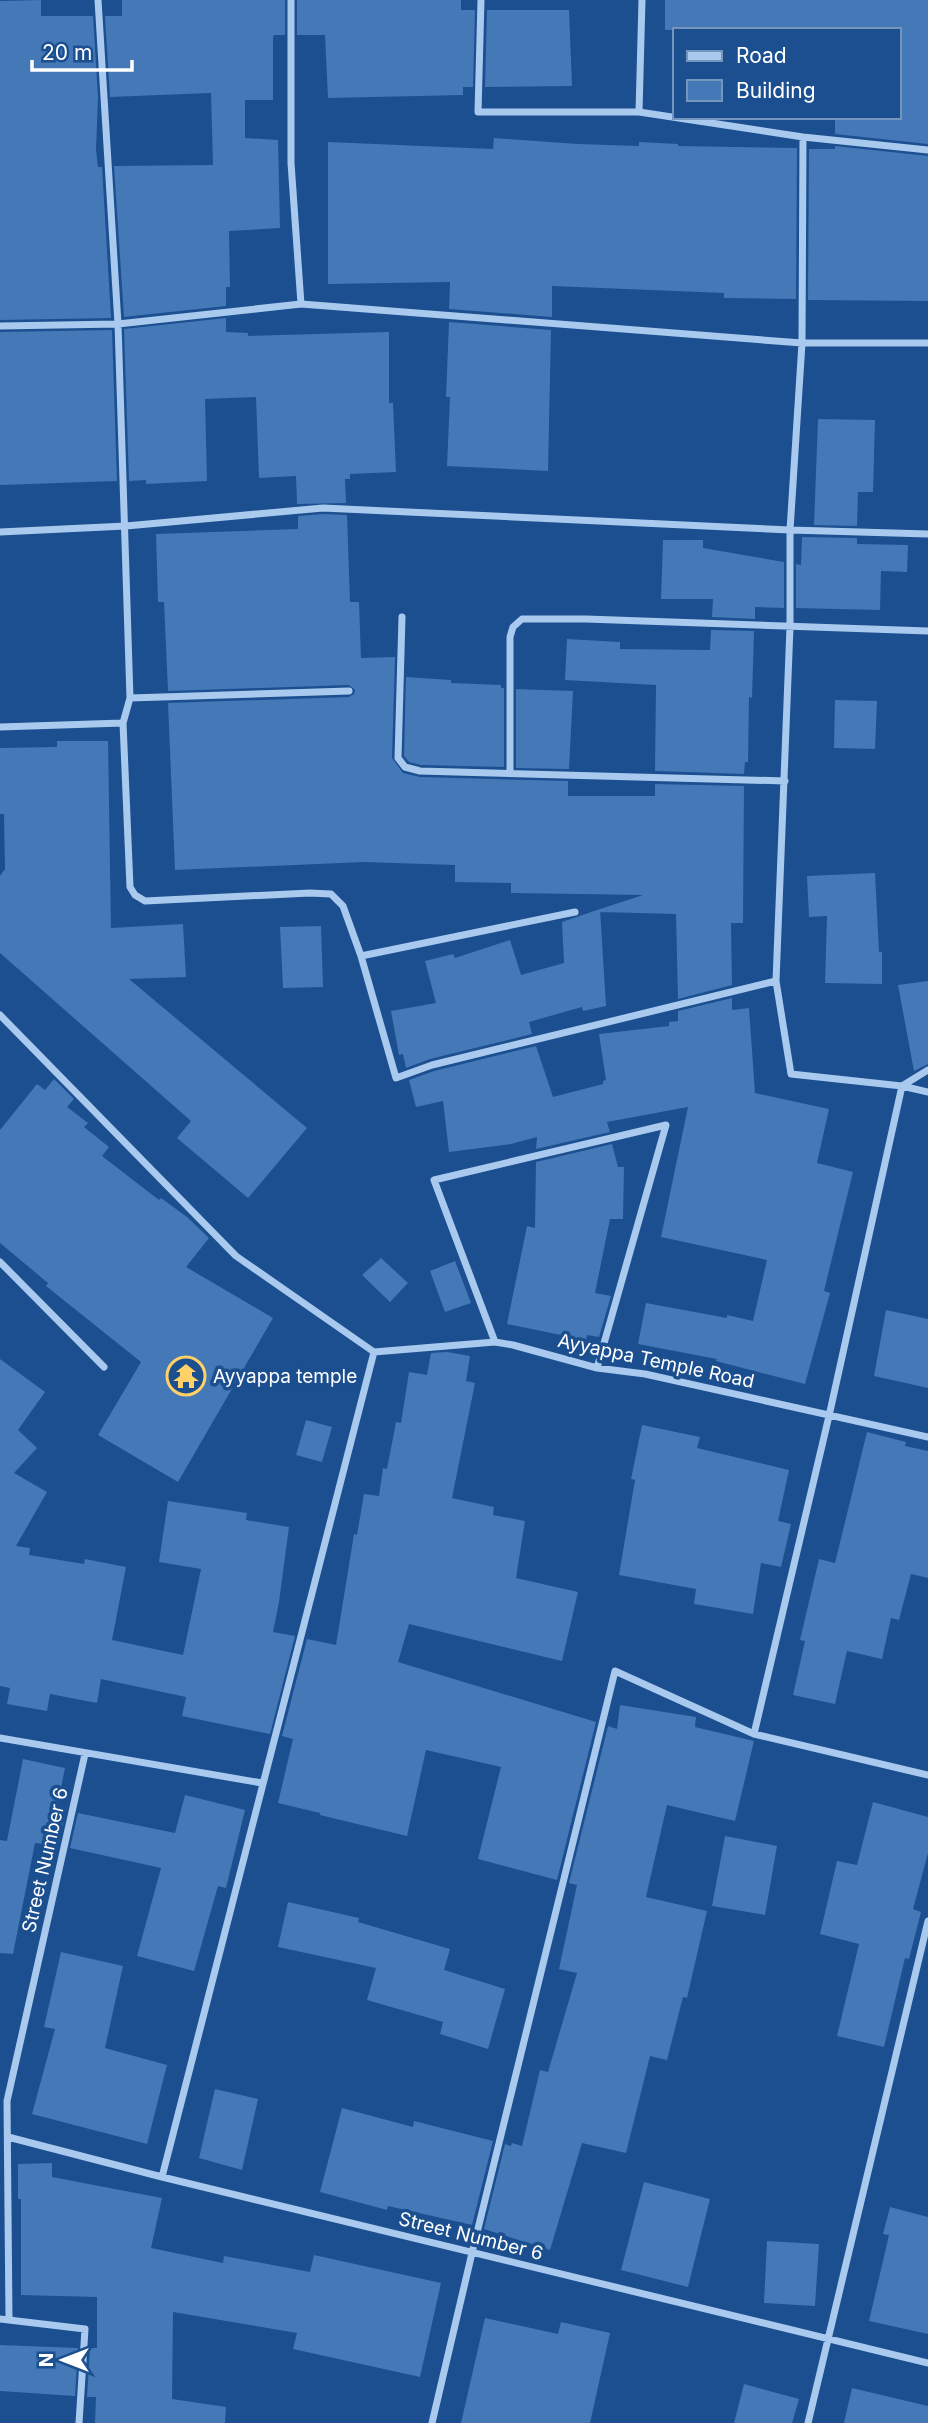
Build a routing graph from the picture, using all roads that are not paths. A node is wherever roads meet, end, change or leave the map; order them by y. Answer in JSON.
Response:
{"nodes":[{"id":1,"x":98,"y":0,"type":"edge"},
{"id":2,"x":291,"y":0,"type":"edge"},
{"id":3,"x":481,"y":0,"type":"edge"},
{"id":4,"x":642,"y":0,"type":"edge"},
{"id":5,"x":639,"y":113,"type":"junction"},
{"id":6,"x":673,"y":118,"type":"edge"},
{"id":7,"x":680,"y":119,"type":"edge"},
{"id":8,"x":803,"y":137,"type":"junction"},
{"id":9,"x":928,"y":150,"type":"edge"},
{"id":10,"x":301,"y":304,"type":"junction"},
{"id":11,"x":118,"y":324,"type":"junction"},
{"id":12,"x":0,"y":326,"type":"edge"},
{"id":13,"x":802,"y":343,"type":"junction"},
{"id":14,"x":928,"y":343,"type":"edge"},
{"id":15,"x":126,"y":526,"type":"junction"},
{"id":16,"x":790,"y":530,"type":"junction"},
{"id":17,"x":0,"y":533,"type":"edge"},
{"id":18,"x":928,"y":534,"type":"edge"},
{"id":19,"x":402,"y":617,"type":"dead end"},
{"id":20,"x":790,"y":627,"type":"junction"},
{"id":21,"x":928,"y":631,"type":"edge"},
{"id":22,"x":349,"y":691,"type":"dead end"},
{"id":23,"x":130,"y":698,"type":"junction"},
{"id":24,"x":123,"y":723,"type":"junction"},
{"id":25,"x":0,"y":727,"type":"edge"},
{"id":26,"x":510,"y":773,"type":"junction"},
{"id":27,"x":785,"y":780,"type":"junction"},
{"id":28,"x":575,"y":912,"type":"dead end"},
{"id":29,"x":361,"y":956,"type":"junction"},
{"id":30,"x":776,"y":981,"type":"junction"},
{"id":31,"x":0,"y":1015,"type":"edge"},
{"id":32,"x":928,"y":1070,"type":"edge"},
{"id":33,"x":902,"y":1086,"type":"junction"},
{"id":34,"x":928,"y":1092,"type":"edge"},
{"id":35,"x":0,"y":1262,"type":"edge"},
{"id":36,"x":495,"y":1342,"type":"junction"},
{"id":37,"x":374,"y":1352,"type":"junction"},
{"id":38,"x":104,"y":1367,"type":"dead end"},
{"id":39,"x":597,"y":1368,"type":"junction"},
{"id":40,"x":829,"y":1416,"type":"junction"},
{"id":41,"x":928,"y":1437,"type":"edge"},
{"id":42,"x":754,"y":1734,"type":"junction"},
{"id":43,"x":0,"y":1738,"type":"edge"},
{"id":44,"x":85,"y":1754,"type":"junction"},
{"id":45,"x":928,"y":1775,"type":"edge"},
{"id":46,"x":262,"y":1783,"type":"junction"},
{"id":47,"x":928,"y":1921,"type":"edge"},
{"id":48,"x":3,"y":2101,"type":"edge"},
{"id":49,"x":8,"y":2137,"type":"junction"},
{"id":50,"x":162,"y":2177,"type":"junction"},
{"id":51,"x":472,"y":2253,"type":"junction"},
{"id":52,"x":0,"y":2319,"type":"edge"},
{"id":53,"x":9,"y":2319,"type":"junction"},
{"id":54,"x":827,"y":2337,"type":"junction"},
{"id":55,"x":928,"y":2363,"type":"edge"},
{"id":56,"x":79,"y":2423,"type":"edge"},
{"id":57,"x":432,"y":2423,"type":"edge"},
{"id":58,"x":808,"y":2423,"type":"edge"}],
"edges":[{"from":1,"to":11,"type":"street"},
{"from":2,"to":10,"type":"street"},
{"from":3,"to":5,"type":"street"},
{"from":4,"to":5,"type":"street"},
{"from":5,"to":6,"type":"street"},
{"from":7,"to":8,"type":"street"},
{"from":8,"to":9,"type":"street"},
{"from":8,"to":13,"type":"street"},
{"from":10,"to":11,"type":"street"},
{"from":10,"to":13,"type":"street"},
{"from":11,"to":12,"type":"street"},
{"from":11,"to":15,"type":"street"},
{"from":13,"to":14,"type":"street"},
{"from":13,"to":16,"type":"street"},
{"from":15,"to":16,"type":"street"},
{"from":15,"to":17,"type":"street"},
{"from":15,"to":23,"type":"street"},
{"from":16,"to":18,"type":"street"},
{"from":16,"to":20,"type":"street"},
{"from":19,"to":26,"type":"street"},
{"from":20,"to":21,"type":"street"},
{"from":20,"to":26,"type":"street"},
{"from":20,"to":27,"type":"street"},
{"from":22,"to":23,"type":"street"},
{"from":23,"to":24,"type":"street"},
{"from":24,"to":25,"type":"street"},
{"from":24,"to":29,"type":"street"},
{"from":26,"to":27,"type":"street"},
{"from":27,"to":30,"type":"street"},
{"from":28,"to":29,"type":"street"},
{"from":29,"to":30,"type":"street"},
{"from":30,"to":33,"type":"street"},
{"from":31,"to":37,"type":"street"},
{"from":32,"to":33,"type":"street"},
{"from":33,"to":34,"type":"street"},
{"from":33,"to":40,"type":"street"},
{"from":35,"to":38,"type":"street"},
{"from":36,"to":37,"type":"street","name":"Ayyappa Temple Road"},
{"from":36,"to":39,"type":"street","name":"Ayyappa Temple Road"},
{"from":36,"to":39,"type":"street"},
{"from":37,"to":46,"type":"street"},
{"from":39,"to":40,"type":"street","name":"Ayyappa Temple Road"},
{"from":40,"to":41,"type":"street","name":"Ayyappa Temple Road"},
{"from":40,"to":42,"type":"street"},
{"from":42,"to":45,"type":"street"},
{"from":42,"to":51,"type":"street"},
{"from":43,"to":44,"type":"street"},
{"from":44,"to":46,"type":"street"},
{"from":44,"to":48,"type":"street","name":"Street Number 6"},
{"from":46,"to":50,"type":"street"},
{"from":47,"to":54,"type":"street"},
{"from":48,"to":49,"type":"street","name":"Street Number 6"},
{"from":49,"to":50,"type":"street","name":"Street Number 6"},
{"from":49,"to":53,"type":"street","name":"Street Number 6"},
{"from":50,"to":51,"type":"street","name":"Street Number 6"},
{"from":51,"to":54,"type":"street","name":"Street Number 6"},
{"from":51,"to":57,"type":"street"},
{"from":52,"to":53,"type":"street"},
{"from":53,"to":56,"type":"street"},
{"from":54,"to":55,"type":"street","name":"Street Number 6"},
{"from":54,"to":58,"type":"street"}]}
